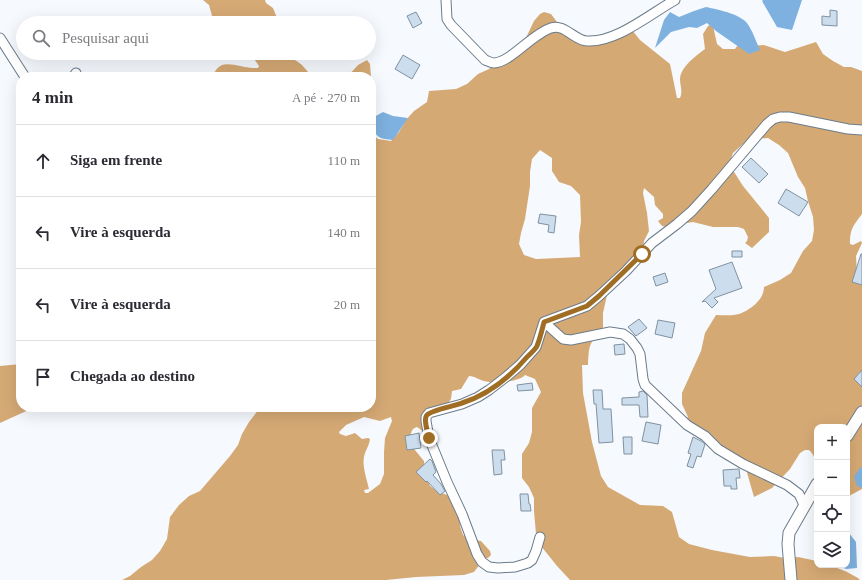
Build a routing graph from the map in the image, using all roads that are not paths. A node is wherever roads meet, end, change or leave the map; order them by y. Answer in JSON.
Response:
{"nodes":[{"id":1,"x":446,"y":0,"type":"edge"},
{"id":2,"x":675,"y":0,"type":"edge"},
{"id":3,"x":0,"y":38,"type":"edge"},
{"id":4,"x":22,"y":72,"type":"edge"},
{"id":5,"x":862,"y":130,"type":"edge"},
{"id":6,"x":544,"y":322,"type":"junction"},
{"id":7,"x":862,"y":412,"type":"edge"},
{"id":8,"x":850,"y":431,"type":"edge"},
{"id":9,"x":814,"y":489,"type":"edge"},
{"id":10,"x":804,"y":505,"type":"junction"},
{"id":11,"x":540,"y":537,"type":"dead end"},
{"id":12,"x":791,"y":580,"type":"edge"}],
"edges":[{"from":1,"to":2,"type":"street"},
{"from":3,"to":4,"type":"street"},
{"from":5,"to":6,"type":"street"},
{"from":6,"to":10,"type":"street"},
{"from":6,"to":11,"type":"street"},
{"from":7,"to":8,"type":"street"},
{"from":9,"to":10,"type":"street"},
{"from":10,"to":12,"type":"street"}]}
